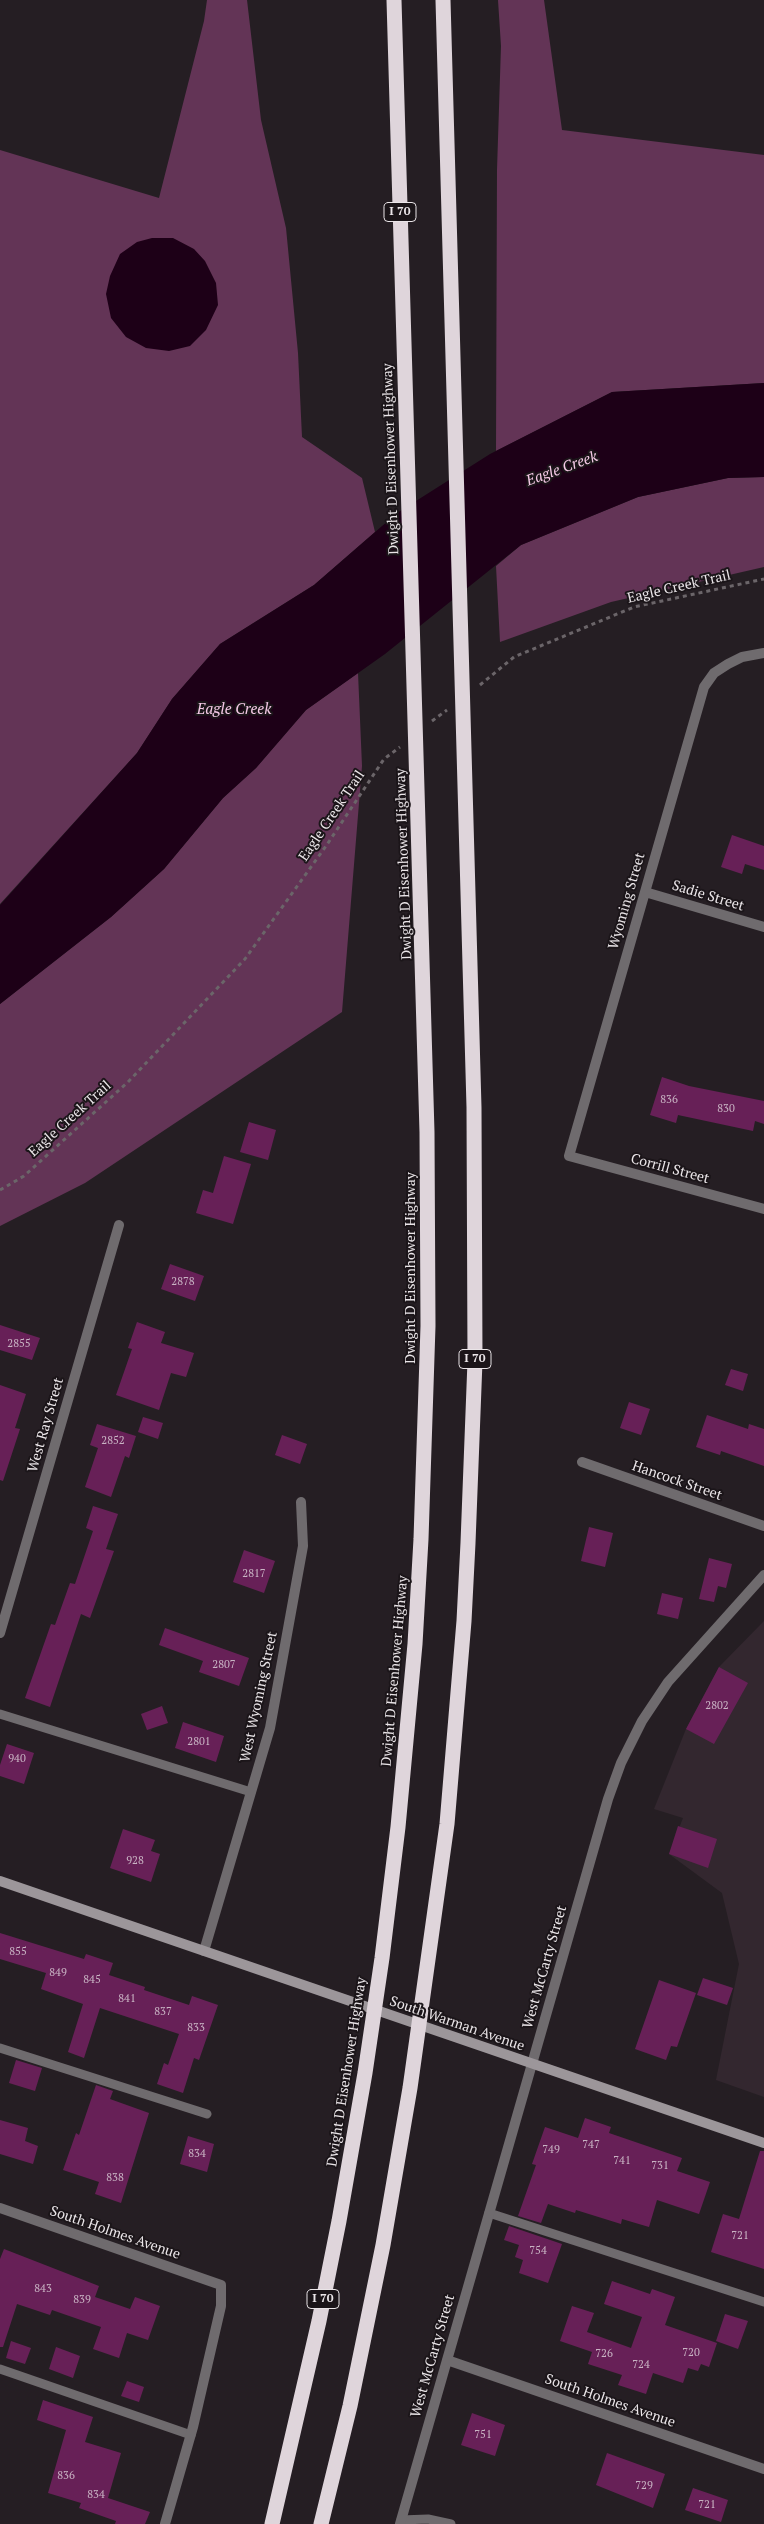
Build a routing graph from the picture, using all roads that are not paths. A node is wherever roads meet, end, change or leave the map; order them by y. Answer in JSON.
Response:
{"nodes":[{"id":1,"x":394,"y":0,"type":"edge"},
{"id":2,"x":442,"y":0,"type":"edge"},
{"id":3,"x":764,"y":653,"type":"edge"},
{"id":4,"x":645,"y":892,"type":"junction"},
{"id":5,"x":764,"y":927,"type":"edge"},
{"id":6,"x":568,"y":1156,"type":"joint"},
{"id":7,"x":764,"y":1209,"type":"edge"},
{"id":8,"x":118,"y":1224,"type":"dead end"},
{"id":9,"x":582,"y":1462,"type":"dead end"},
{"id":10,"x":301,"y":1502,"type":"dead end"},
{"id":11,"x":764,"y":1526,"type":"edge"},
{"id":12,"x":764,"y":1575,"type":"edge"},
{"id":13,"x":0,"y":1634,"type":"edge"},
{"id":14,"x":0,"y":1714,"type":"edge"},
{"id":15,"x":251,"y":1792,"type":"junction"},
{"id":16,"x":0,"y":1881,"type":"edge"},
{"id":17,"x":204,"y":1951,"type":"junction"},
{"id":18,"x":0,"y":2048,"type":"edge"},
{"id":19,"x":532,"y":2064,"type":"junction"},
{"id":20,"x":207,"y":2114,"type":"dead end"},
{"id":21,"x":764,"y":2143,"type":"edge"},
{"id":22,"x":0,"y":2208,"type":"edge"},
{"id":23,"x":489,"y":2214,"type":"junction"},
{"id":24,"x":764,"y":2302,"type":"edge"},
{"id":25,"x":447,"y":2360,"type":"junction"},
{"id":26,"x":0,"y":2369,"type":"edge"},
{"id":27,"x":191,"y":2435,"type":"junction"},
{"id":28,"x":764,"y":2469,"type":"edge"},
{"id":29,"x":400,"y":2522,"type":"edge"},
{"id":30,"x":165,"y":2524,"type":"edge"},
{"id":31,"x":272,"y":2524,"type":"edge"},
{"id":32,"x":321,"y":2524,"type":"edge"},
{"id":33,"x":451,"y":2524,"type":"edge"}],
"edges":[{"from":1,"to":31,"type":"highway","name":"Dwight D Eisenhower Highway","number":"I 70"},
{"from":2,"to":32,"type":"highway","number":"I 70"},
{"from":3,"to":4,"type":"street","name":"Wyoming Street"},
{"from":4,"to":5,"type":"street","name":"Sadie Street"},
{"from":4,"to":6,"type":"street","name":"Wyoming Street"},
{"from":6,"to":7,"type":"street","name":"Corrill Street"},
{"from":8,"to":13,"type":"street","name":"West Ray Street"},
{"from":9,"to":11,"type":"street","name":"Hancock Street"},
{"from":10,"to":15,"type":"street","name":"West Wyoming Street"},
{"from":12,"to":19,"type":"street","name":"West McCarty Street"},
{"from":14,"to":15,"type":"lane"},
{"from":15,"to":17,"type":"street","name":"West Wyoming Street"},
{"from":16,"to":17,"type":"main road","name":"South Warman Avenue"},
{"from":17,"to":19,"type":"main road","name":"South Warman Avenue"},
{"from":18,"to":20,"type":"lane"},
{"from":19,"to":21,"type":"main road","name":"South Warman Avenue"},
{"from":19,"to":23,"type":"street","name":"West McCarty Street"},
{"from":22,"to":27,"type":"street","name":"South Holmes Avenue"},
{"from":23,"to":24,"type":"lane"},
{"from":23,"to":25,"type":"street","name":"West McCarty Street"},
{"from":25,"to":28,"type":"street","name":"South Holmes Avenue"},
{"from":25,"to":29,"type":"street","name":"West McCarty Street"},
{"from":26,"to":27,"type":"lane"},
{"from":27,"to":30,"type":"street"},
{"from":29,"to":33,"type":"lane"}]}
